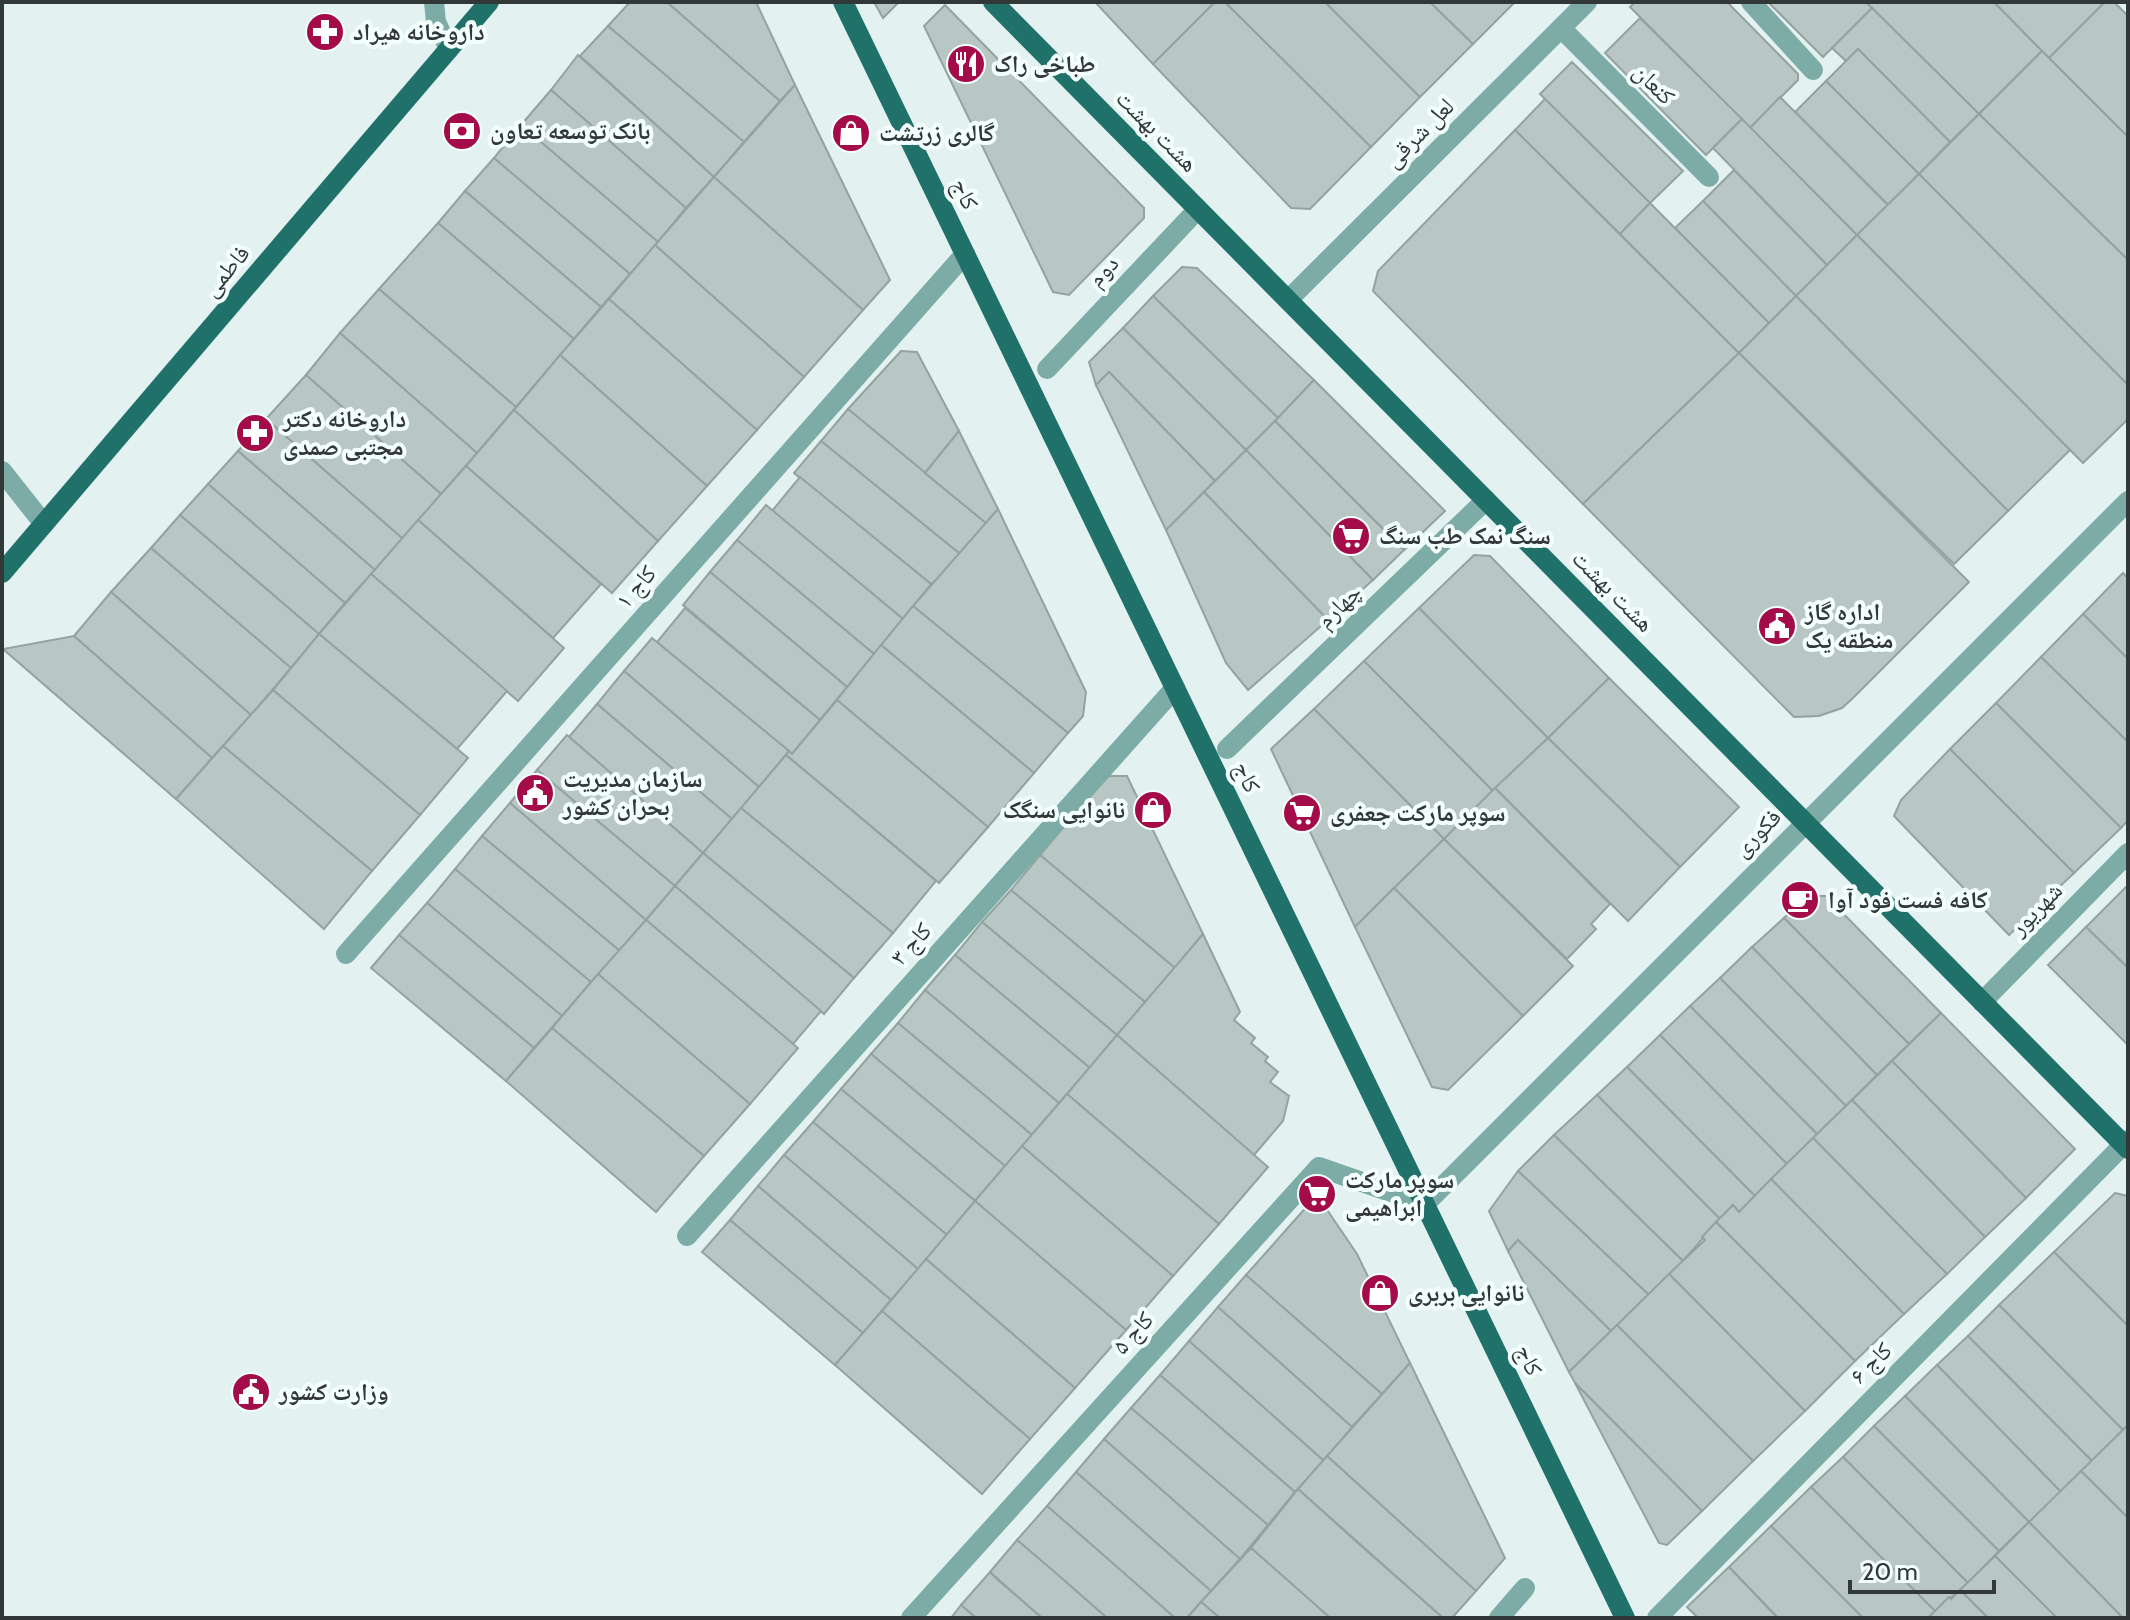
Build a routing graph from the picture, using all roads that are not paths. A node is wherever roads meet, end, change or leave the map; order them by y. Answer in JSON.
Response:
{"nodes":[{"id":1,"x":434,"y":2,"type":"edge"},
{"id":2,"x":489,"y":2,"type":"edge"},
{"id":3,"x":843,"y":2,"type":"edge"},
{"id":4,"x":993,"y":2,"type":"edge"},
{"id":5,"x":1587,"y":2,"type":"edge"},
{"id":6,"x":1751,"y":2,"type":"edge"},
{"id":7,"x":1561,"y":28,"type":"junction"},
{"id":8,"x":449,"y":49,"type":"junction"},
{"id":9,"x":1813,"y":70,"type":"dead end"},
{"id":10,"x":1709,"y":177,"type":"dead end"},
{"id":11,"x":1198,"y":209,"type":"junction"},
{"id":12,"x":965,"y":254,"type":"junction"},
{"id":13,"x":1288,"y":300,"type":"junction"},
{"id":14,"x":1047,"y":369,"type":"dead end"},
{"id":15,"x":2,"y":471,"type":"edge"},
{"id":16,"x":1486,"y":500,"type":"junction"},
{"id":17,"x":2128,"y":501,"type":"edge"},
{"id":18,"x":44,"y":524,"type":"junction"},
{"id":19,"x":2,"y":573,"type":"edge"},
{"id":20,"x":1175,"y":688,"type":"junction"},
{"id":21,"x":1227,"y":749,"type":"dead end"},
{"id":22,"x":1804,"y":822,"type":"junction"},
{"id":23,"x":2128,"y":853,"type":"edge"},
{"id":24,"x":346,"y":954,"type":"dead end"},
{"id":25,"x":1982,"y":1002,"type":"junction"},
{"id":26,"x":2127,"y":1145,"type":"edge"},
{"id":27,"x":1425,"y":1204,"type":"junction"},
{"id":28,"x":687,"y":1236,"type":"dead end"},
{"id":29,"x":1525,"y":1588,"type":"dead end"},
{"id":30,"x":911,"y":1618,"type":"edge"},
{"id":31,"x":1499,"y":1618,"type":"edge"},
{"id":32,"x":1625,"y":1618,"type":"edge"},
{"id":33,"x":1657,"y":1618,"type":"edge"}],
"edges":[{"from":1,"to":8,"type":"street"},
{"from":2,"to":8,"type":"main road","name":"فاطمی"},
{"from":3,"to":12,"type":"main road","name":"کاج"},
{"from":4,"to":11,"type":"main road","name":"هشت بهشت"},
{"from":5,"to":7,"type":"street","name":"لعل شرقی"},
{"from":6,"to":9,"type":"street"},
{"from":7,"to":10,"type":"street","name":"کنعان"},
{"from":7,"to":13,"type":"street","name":"لعل شرقی"},
{"from":8,"to":18,"type":"main road","name":"فاطمی"},
{"from":11,"to":13,"type":"main road","name":"هشت بهشت"},
{"from":11,"to":14,"type":"street","name":"دوم"},
{"from":12,"to":20,"type":"main road","name":"کاج"},
{"from":12,"to":24,"type":"street","name":"کاج ۱"},
{"from":13,"to":16,"type":"main road","name":"هشت بهشت"},
{"from":15,"to":18,"type":"street"},
{"from":16,"to":21,"type":"street","name":"چهارم"},
{"from":16,"to":22,"type":"main road","name":"هشت بهشت"},
{"from":17,"to":22,"type":"street","name":"فکوری"},
{"from":18,"to":19,"type":"main road","name":"فاطمی"},
{"from":20,"to":27,"type":"main road","name":"کاج"},
{"from":20,"to":28,"type":"street","name":"کاج ۳"},
{"from":22,"to":25,"type":"main road","name":"هشت بهشت"},
{"from":22,"to":27,"type":"street","name":"فکوری"},
{"from":23,"to":25,"type":"street","name":"شهریور"},
{"from":25,"to":26,"type":"main road","name":"هشت بهشت"},
{"from":26,"to":33,"type":"street","name":"کاج ۶"},
{"from":27,"to":30,"type":"street","name":"کاج ۵"},
{"from":27,"to":32,"type":"main road","name":"کاج"},
{"from":29,"to":31,"type":"street"}]}
